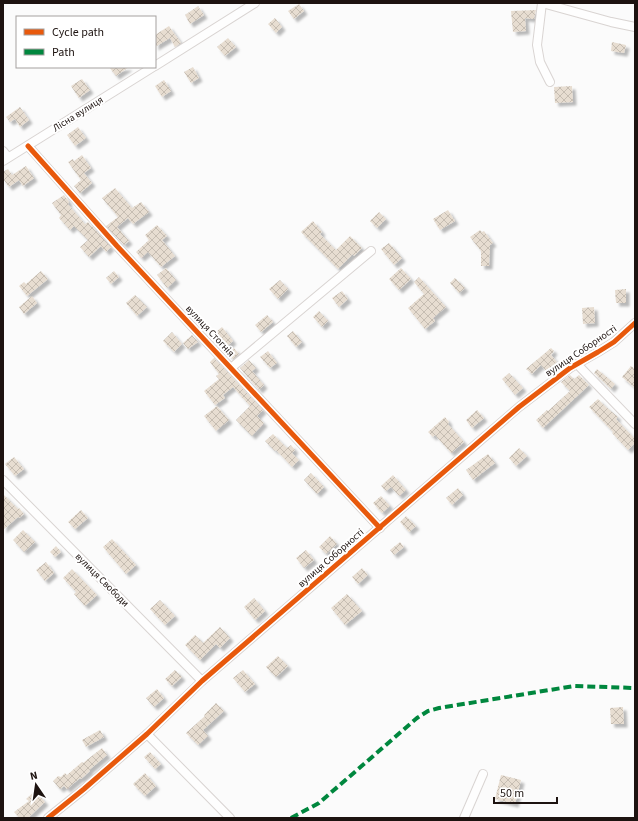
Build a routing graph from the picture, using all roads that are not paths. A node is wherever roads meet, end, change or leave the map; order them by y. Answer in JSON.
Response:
{"nodes":[{"id":1,"x":255,"y":3,"type":"edge"},
{"id":2,"x":542,"y":3,"type":"edge"},
{"id":3,"x":635,"y":27,"type":"edge"},
{"id":4,"x":156,"y":65,"type":"edge"},
{"id":5,"x":151,"y":68,"type":"edge"},
{"id":6,"x":550,"y":82,"type":"dead end"},
{"id":7,"x":28,"y":146,"type":"junction"},
{"id":8,"x":5,"y":156,"type":"edge"},
{"id":9,"x":371,"y":251,"type":"dead end"},
{"id":10,"x":635,"y":323,"type":"edge"},
{"id":11,"x":577,"y":364,"type":"junction"},
{"id":12,"x":231,"y":368,"type":"junction"},
{"id":13,"x":635,"y":424,"type":"edge"},
{"id":14,"x":3,"y":480,"type":"edge"},
{"id":15,"x":380,"y":528,"type":"junction"},
{"id":16,"x":202,"y":681,"type":"junction"},
{"id":17,"x":147,"y":734,"type":"junction"},
{"id":18,"x":483,"y":774,"type":"dead end"},
{"id":19,"x":48,"y":818,"type":"edge"},
{"id":20,"x":230,"y":818,"type":"edge"},
{"id":21,"x":464,"y":818,"type":"edge"}],
"edges":[{"from":1,"to":4,"type":"street","name":"Лісна вулиця"},
{"from":2,"to":3,"type":"street"},
{"from":2,"to":6,"type":"street"},
{"from":5,"to":7,"type":"street","name":"Лісна вулиця"},
{"from":7,"to":8,"type":"street","name":"Лісна вулиця"},
{"from":7,"to":12,"type":"street","name":"вулиця Стогнія"},
{"from":9,"to":12,"type":"street"},
{"from":10,"to":11,"type":"street","name":"вулиця Соборності"},
{"from":11,"to":13,"type":"street","name":"вулиця Соборності"},
{"from":11,"to":15,"type":"street","name":"вулиця Соборності"},
{"from":12,"to":15,"type":"street","name":"вулиця Стогнія"},
{"from":14,"to":16,"type":"street","name":"вулиця Свободи"},
{"from":15,"to":16,"type":"street","name":"вулиця Соборності"},
{"from":16,"to":17,"type":"street","name":"вулиця Соборності"},
{"from":17,"to":19,"type":"street","name":"вулиця Соборності"},
{"from":17,"to":20,"type":"street"},
{"from":18,"to":21,"type":"street"}]}
